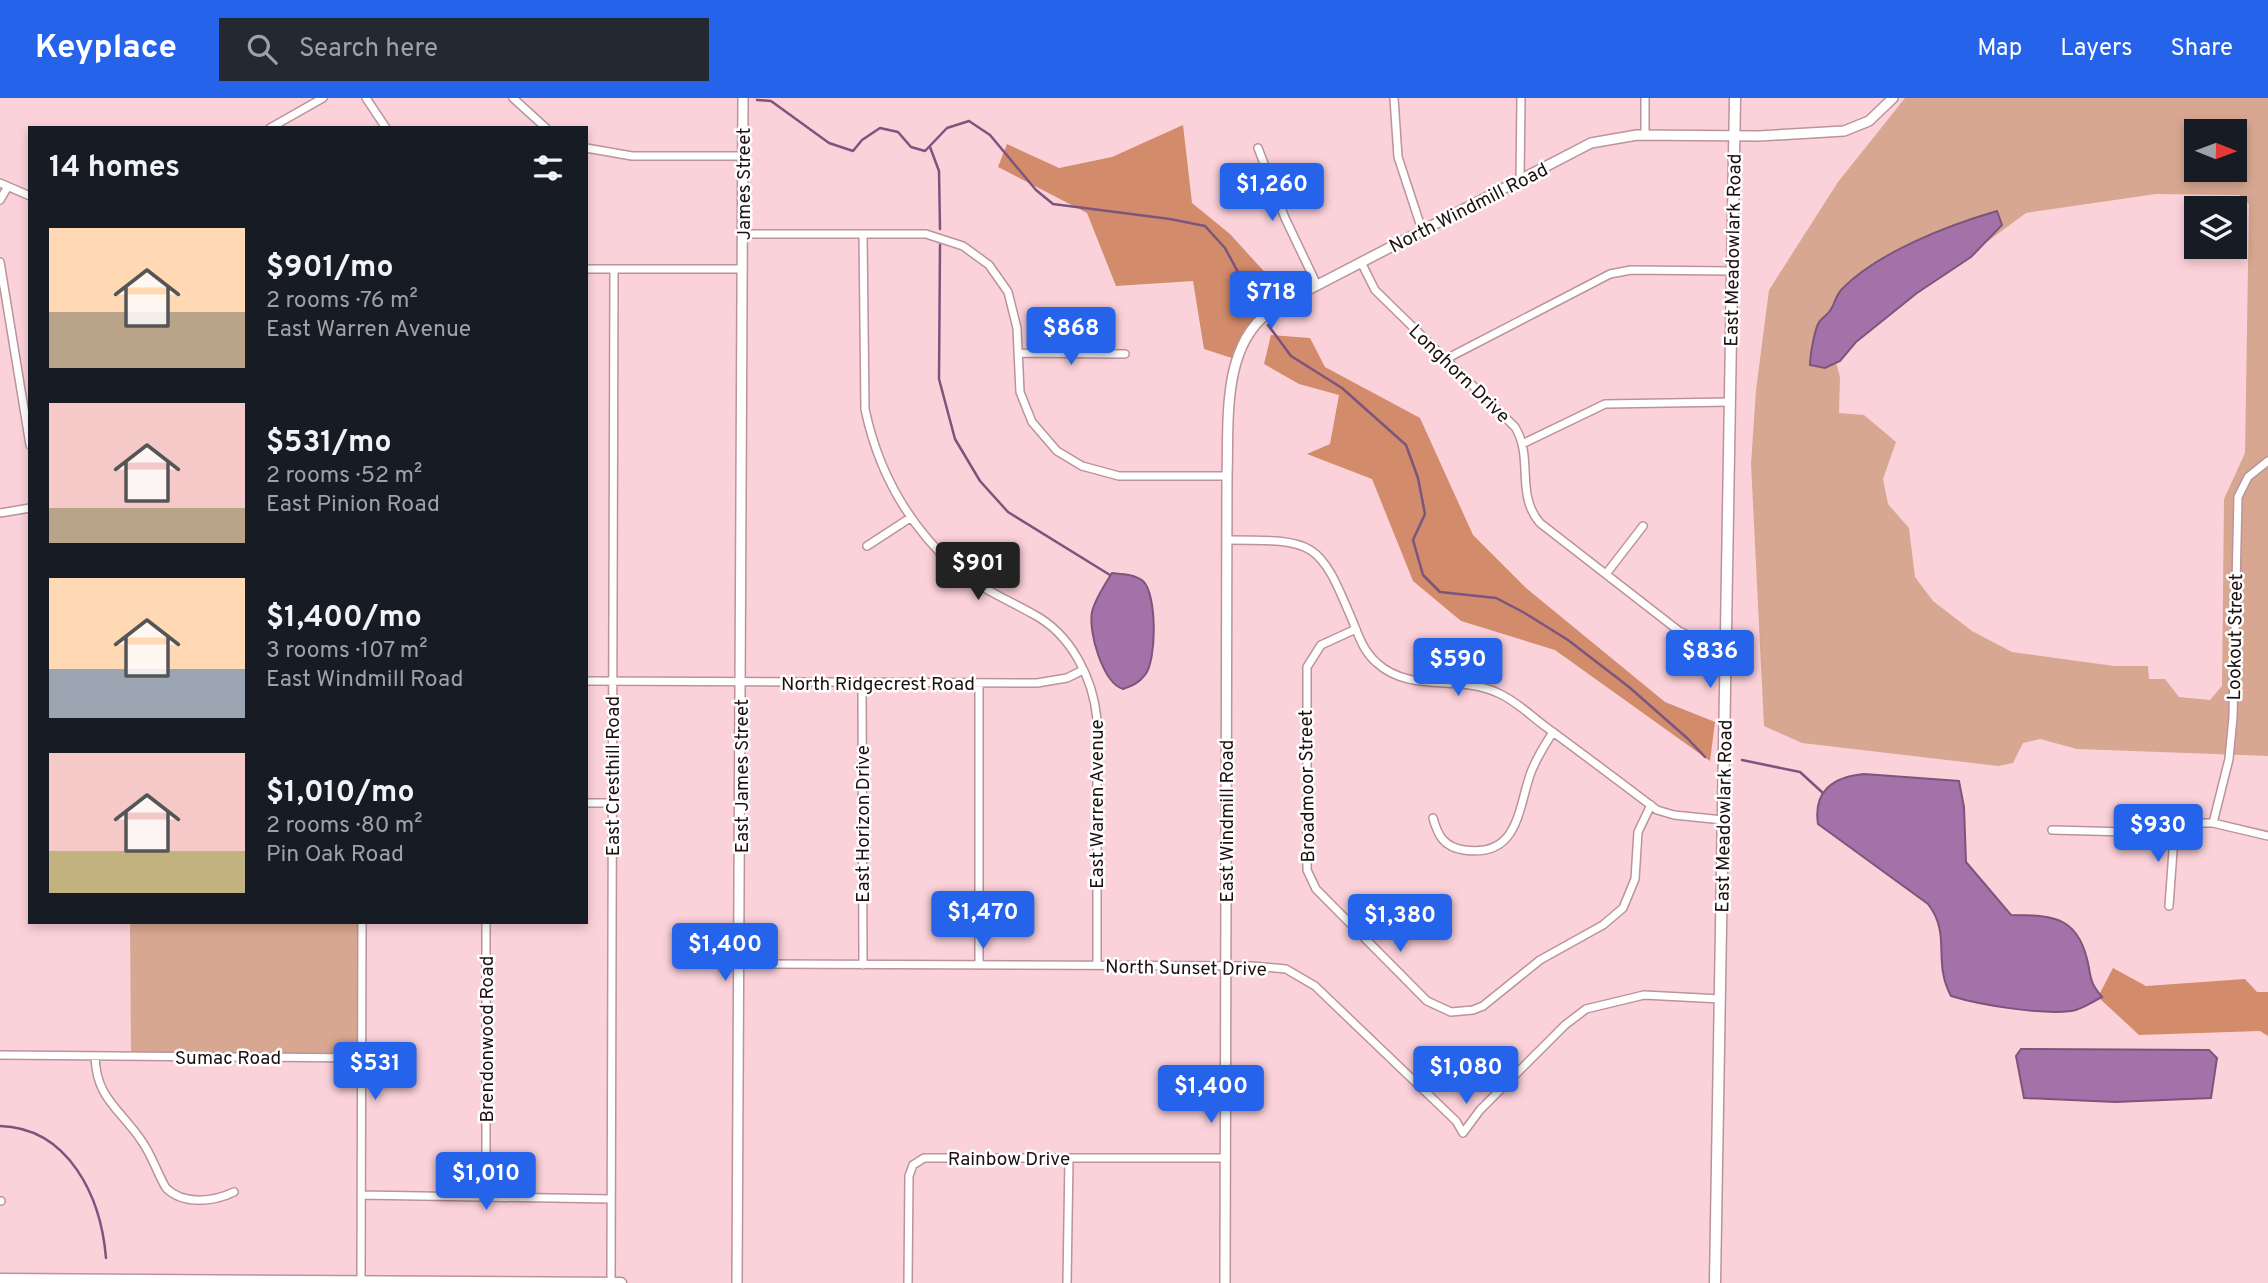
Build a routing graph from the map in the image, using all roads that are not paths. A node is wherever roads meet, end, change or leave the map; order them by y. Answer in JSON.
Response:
{"nodes":[{"id":1,"x":323,"y":98,"type":"edge"},
{"id":2,"x":366,"y":98,"type":"edge"},
{"id":3,"x":513,"y":98,"type":"edge"},
{"id":4,"x":743,"y":98,"type":"edge"},
{"id":5,"x":1394,"y":98,"type":"edge"},
{"id":6,"x":1521,"y":98,"type":"edge"},
{"id":7,"x":1646,"y":98,"type":"edge"},
{"id":8,"x":1735,"y":98,"type":"edge"},
{"id":9,"x":1893,"y":98,"type":"edge"},
{"id":10,"x":274,"y":126,"type":"edge"},
{"id":11,"x":385,"y":126,"type":"edge"},
{"id":12,"x":544,"y":126,"type":"edge"},
{"id":13,"x":1645,"y":135,"type":"junction"},
{"id":14,"x":1734,"y":136,"type":"junction"},
{"id":15,"x":588,"y":148,"type":"edge"},
{"id":16,"x":1258,"y":148,"type":"dead end"},
{"id":17,"x":744,"y":156,"type":"junction"},
{"id":18,"x":1520,"y":180,"type":"junction"},
{"id":19,"x":3,"y":186,"type":"edge"},
{"id":20,"x":28,"y":194,"type":"edge"},
{"id":21,"x":0,"y":200,"type":"edge"},
{"id":22,"x":1422,"y":230,"type":"junction"},
{"id":23,"x":743,"y":234,"type":"junction"},
{"id":24,"x":863,"y":234,"type":"junction"},
{"id":25,"x":1361,"y":262,"type":"junction"},
{"id":26,"x":0,"y":265,"type":"edge"},
{"id":27,"x":588,"y":269,"type":"edge"},
{"id":28,"x":614,"y":269,"type":"junction"},
{"id":29,"x":743,"y":269,"type":"junction"},
{"id":30,"x":1732,"y":271,"type":"junction"},
{"id":31,"x":1317,"y":285,"type":"junction"},
{"id":32,"x":1018,"y":353,"type":"junction"},
{"id":33,"x":1125,"y":354,"type":"dead end"},
{"id":34,"x":1446,"y":359,"type":"junction"},
{"id":35,"x":1238,"y":360,"type":"joint"},
{"id":36,"x":1730,"y":402,"type":"junction"},
{"id":37,"x":28,"y":433,"type":"edge"},
{"id":38,"x":1522,"y":444,"type":"junction"},
{"id":39,"x":2268,"y":461,"type":"edge"},
{"id":40,"x":1227,"y":476,"type":"junction"},
{"id":41,"x":28,"y":508,"type":"edge"},
{"id":42,"x":0,"y":513,"type":"edge"},
{"id":43,"x":910,"y":518,"type":"junction"},
{"id":44,"x":1643,"y":526,"type":"dead end"},
{"id":45,"x":1227,"y":540,"type":"junction"},
{"id":46,"x":867,"y":546,"type":"dead end"},
{"id":47,"x":1606,"y":574,"type":"junction"},
{"id":48,"x":1356,"y":629,"type":"junction"},
{"id":49,"x":1726,"y":639,"type":"junction"},
{"id":50,"x":1083,"y":670,"type":"junction"},
{"id":51,"x":588,"y":681,"type":"edge"},
{"id":52,"x":613,"y":682,"type":"junction"},
{"id":53,"x":741,"y":682,"type":"junction"},
{"id":54,"x":862,"y":683,"type":"junction"},
{"id":55,"x":979,"y":683,"type":"junction"},
{"id":56,"x":1553,"y":732,"type":"junction"},
{"id":57,"x":588,"y":803,"type":"edge"},
{"id":58,"x":612,"y":803,"type":"junction"},
{"id":59,"x":1651,"y":805,"type":"junction"},
{"id":60,"x":1433,"y":818,"type":"dead end"},
{"id":61,"x":1723,"y":820,"type":"junction"},
{"id":62,"x":2213,"y":822,"type":"junction"},
{"id":63,"x":2175,"y":823,"type":"junction"},
{"id":64,"x":2052,"y":830,"type":"dead end"},
{"id":65,"x":2268,"y":836,"type":"edge"},
{"id":66,"x":2169,"y":906,"type":"dead end"},
{"id":67,"x":362,"y":924,"type":"edge"},
{"id":68,"x":486,"y":924,"type":"edge"},
{"id":69,"x":740,"y":964,"type":"junction"},
{"id":70,"x":863,"y":965,"type":"junction"},
{"id":71,"x":979,"y":965,"type":"junction"},
{"id":72,"x":1097,"y":965,"type":"junction"},
{"id":73,"x":1226,"y":967,"type":"junction"},
{"id":74,"x":1721,"y":999,"type":"junction"},
{"id":75,"x":0,"y":1055,"type":"edge"},
{"id":76,"x":95,"y":1056,"type":"junction"},
{"id":77,"x":361,"y":1058,"type":"junction"},
{"id":78,"x":1069,"y":1158,"type":"junction"},
{"id":79,"x":1226,"y":1158,"type":"junction"},
{"id":80,"x":234,"y":1192,"type":"dead end"},
{"id":81,"x":361,"y":1195,"type":"junction"},
{"id":82,"x":486,"y":1198,"type":"junction"},
{"id":83,"x":611,"y":1199,"type":"junction"},
{"id":84,"x":0,"y":1279,"type":"edge"},
{"id":85,"x":361,"y":1282,"type":"edge"},
{"id":86,"x":611,"y":1283,"type":"edge"},
{"id":87,"x":621,"y":1283,"type":"edge"},
{"id":88,"x":737,"y":1283,"type":"edge"},
{"id":89,"x":908,"y":1283,"type":"edge"},
{"id":90,"x":1067,"y":1283,"type":"edge"},
{"id":91,"x":1226,"y":1283,"type":"edge"},
{"id":92,"x":1715,"y":1283,"type":"edge"}],
"edges":[{"from":1,"to":10,"type":"street"},
{"from":2,"to":11,"type":"street"},
{"from":3,"to":12,"type":"street"},
{"from":4,"to":17,"type":"street","name":"James Street"},
{"from":5,"to":22,"type":"street"},
{"from":6,"to":18,"type":"street"},
{"from":7,"to":13,"type":"street"},
{"from":8,"to":14,"type":"main road","name":"East Meadowlark Road"},
{"from":9,"to":14,"type":"street","name":"North Windmill Road"},
{"from":13,"to":14,"type":"street","name":"North Windmill Road"},
{"from":13,"to":18,"type":"street","name":"North Windmill Road"},
{"from":14,"to":30,"type":"main road","name":"East Meadowlark Road"},
{"from":15,"to":17,"type":"street"},
{"from":16,"to":31,"type":"street"},
{"from":17,"to":23,"type":"street","name":"James Street"},
{"from":18,"to":22,"type":"street","name":"North Windmill Road"},
{"from":19,"to":20,"type":"street"},
{"from":19,"to":21,"type":"street"},
{"from":22,"to":25,"type":"street","name":"North Windmill Road"},
{"from":23,"to":24,"type":"street"},
{"from":23,"to":29,"type":"street","name":"James Street"},
{"from":24,"to":32,"type":"street"},
{"from":24,"to":43,"type":"street","name":"East Warren Avenue"},
{"from":25,"to":31,"type":"street","name":"North Windmill Road"},
{"from":25,"to":34,"type":"street","name":"Longhorn Drive"},
{"from":26,"to":37,"type":"street"},
{"from":27,"to":28,"type":"street"},
{"from":28,"to":29,"type":"street"},
{"from":28,"to":52,"type":"street","name":"East Cresthill Road"},
{"from":29,"to":53,"type":"street","name":"East James Street"},
{"from":30,"to":34,"type":"street"},
{"from":30,"to":36,"type":"main road","name":"East Meadowlark Road"},
{"from":31,"to":35,"type":"street","name":"North Windmill Road"},
{"from":32,"to":33,"type":"street"},
{"from":32,"to":40,"type":"street"},
{"from":34,"to":38,"type":"street","name":"Longhorn Drive"},
{"from":35,"to":40,"type":"street","name":"East Windmill Road"},
{"from":36,"to":38,"type":"street"},
{"from":36,"to":49,"type":"main road","name":"East Meadowlark Road"},
{"from":38,"to":47,"type":"street","name":"Longhorn Drive"},
{"from":39,"to":62,"type":"street","name":"Lookout Street"},
{"from":40,"to":45,"type":"street","name":"East Windmill Road"},
{"from":41,"to":42,"type":"street"},
{"from":43,"to":46,"type":"street"},
{"from":43,"to":50,"type":"street","name":"East Warren Avenue"},
{"from":44,"to":47,"type":"street"},
{"from":45,"to":48,"type":"street"},
{"from":45,"to":73,"type":"street","name":"East Windmill Road"},
{"from":47,"to":49,"type":"street","name":"Longhorn Drive"},
{"from":48,"to":56,"type":"street"},
{"from":48,"to":59,"type":"street","name":"Broadmoor Street"},
{"from":49,"to":61,"type":"main road","name":"East Meadowlark Road"},
{"from":50,"to":55,"type":"street","name":"North Ridgecrest Road"},
{"from":50,"to":72,"type":"street","name":"East Warren Avenue"},
{"from":51,"to":52,"type":"street","name":"North Ridgecrest Road"},
{"from":52,"to":53,"type":"street","name":"North Ridgecrest Road"},
{"from":52,"to":58,"type":"street","name":"East Cresthill Road"},
{"from":53,"to":54,"type":"street","name":"North Ridgecrest Road"},
{"from":53,"to":69,"type":"street","name":"East James Street"},
{"from":54,"to":55,"type":"street","name":"North Ridgecrest Road"},
{"from":54,"to":70,"type":"street","name":"East Horizon Drive"},
{"from":55,"to":71,"type":"street"},
{"from":56,"to":59,"type":"street"},
{"from":56,"to":60,"type":"street"},
{"from":57,"to":58,"type":"street"},
{"from":58,"to":83,"type":"street","name":"East Cresthill Road"},
{"from":59,"to":61,"type":"street"},
{"from":61,"to":74,"type":"main road","name":"East Meadowlark Road"},
{"from":62,"to":63,"type":"street"},
{"from":62,"to":65,"type":"street"},
{"from":63,"to":64,"type":"street"},
{"from":63,"to":66,"type":"street"},
{"from":67,"to":77,"type":"street"},
{"from":68,"to":82,"type":"street","name":"Brendonwood Road"},
{"from":69,"to":70,"type":"street","name":"North Sunset Drive"},
{"from":69,"to":88,"type":"street","name":"East James Street"},
{"from":70,"to":71,"type":"street","name":"North Sunset Drive"},
{"from":71,"to":72,"type":"street","name":"North Sunset Drive"},
{"from":72,"to":73,"type":"street","name":"North Sunset Drive"},
{"from":73,"to":74,"type":"street","name":"North Sunset Drive"},
{"from":73,"to":79,"type":"street","name":"East Windmill Road"},
{"from":74,"to":92,"type":"main road","name":"East Meadowlark Road"},
{"from":75,"to":76,"type":"street","name":"Sumac Road"},
{"from":76,"to":77,"type":"street","name":"Sumac Road"},
{"from":76,"to":80,"type":"street"},
{"from":77,"to":81,"type":"street"},
{"from":78,"to":79,"type":"street","name":"Rainbow Drive"},
{"from":78,"to":89,"type":"street","name":"Rainbow Drive"},
{"from":78,"to":90,"type":"street"},
{"from":79,"to":91,"type":"street","name":"East Windmill Road"},
{"from":81,"to":82,"type":"street"},
{"from":81,"to":85,"type":"street"},
{"from":82,"to":83,"type":"street"},
{"from":83,"to":86,"type":"street","name":"East Cresthill Road"},
{"from":84,"to":85,"type":"main road"},
{"from":85,"to":86,"type":"main road"},
{"from":86,"to":87,"type":"main road"}]}
